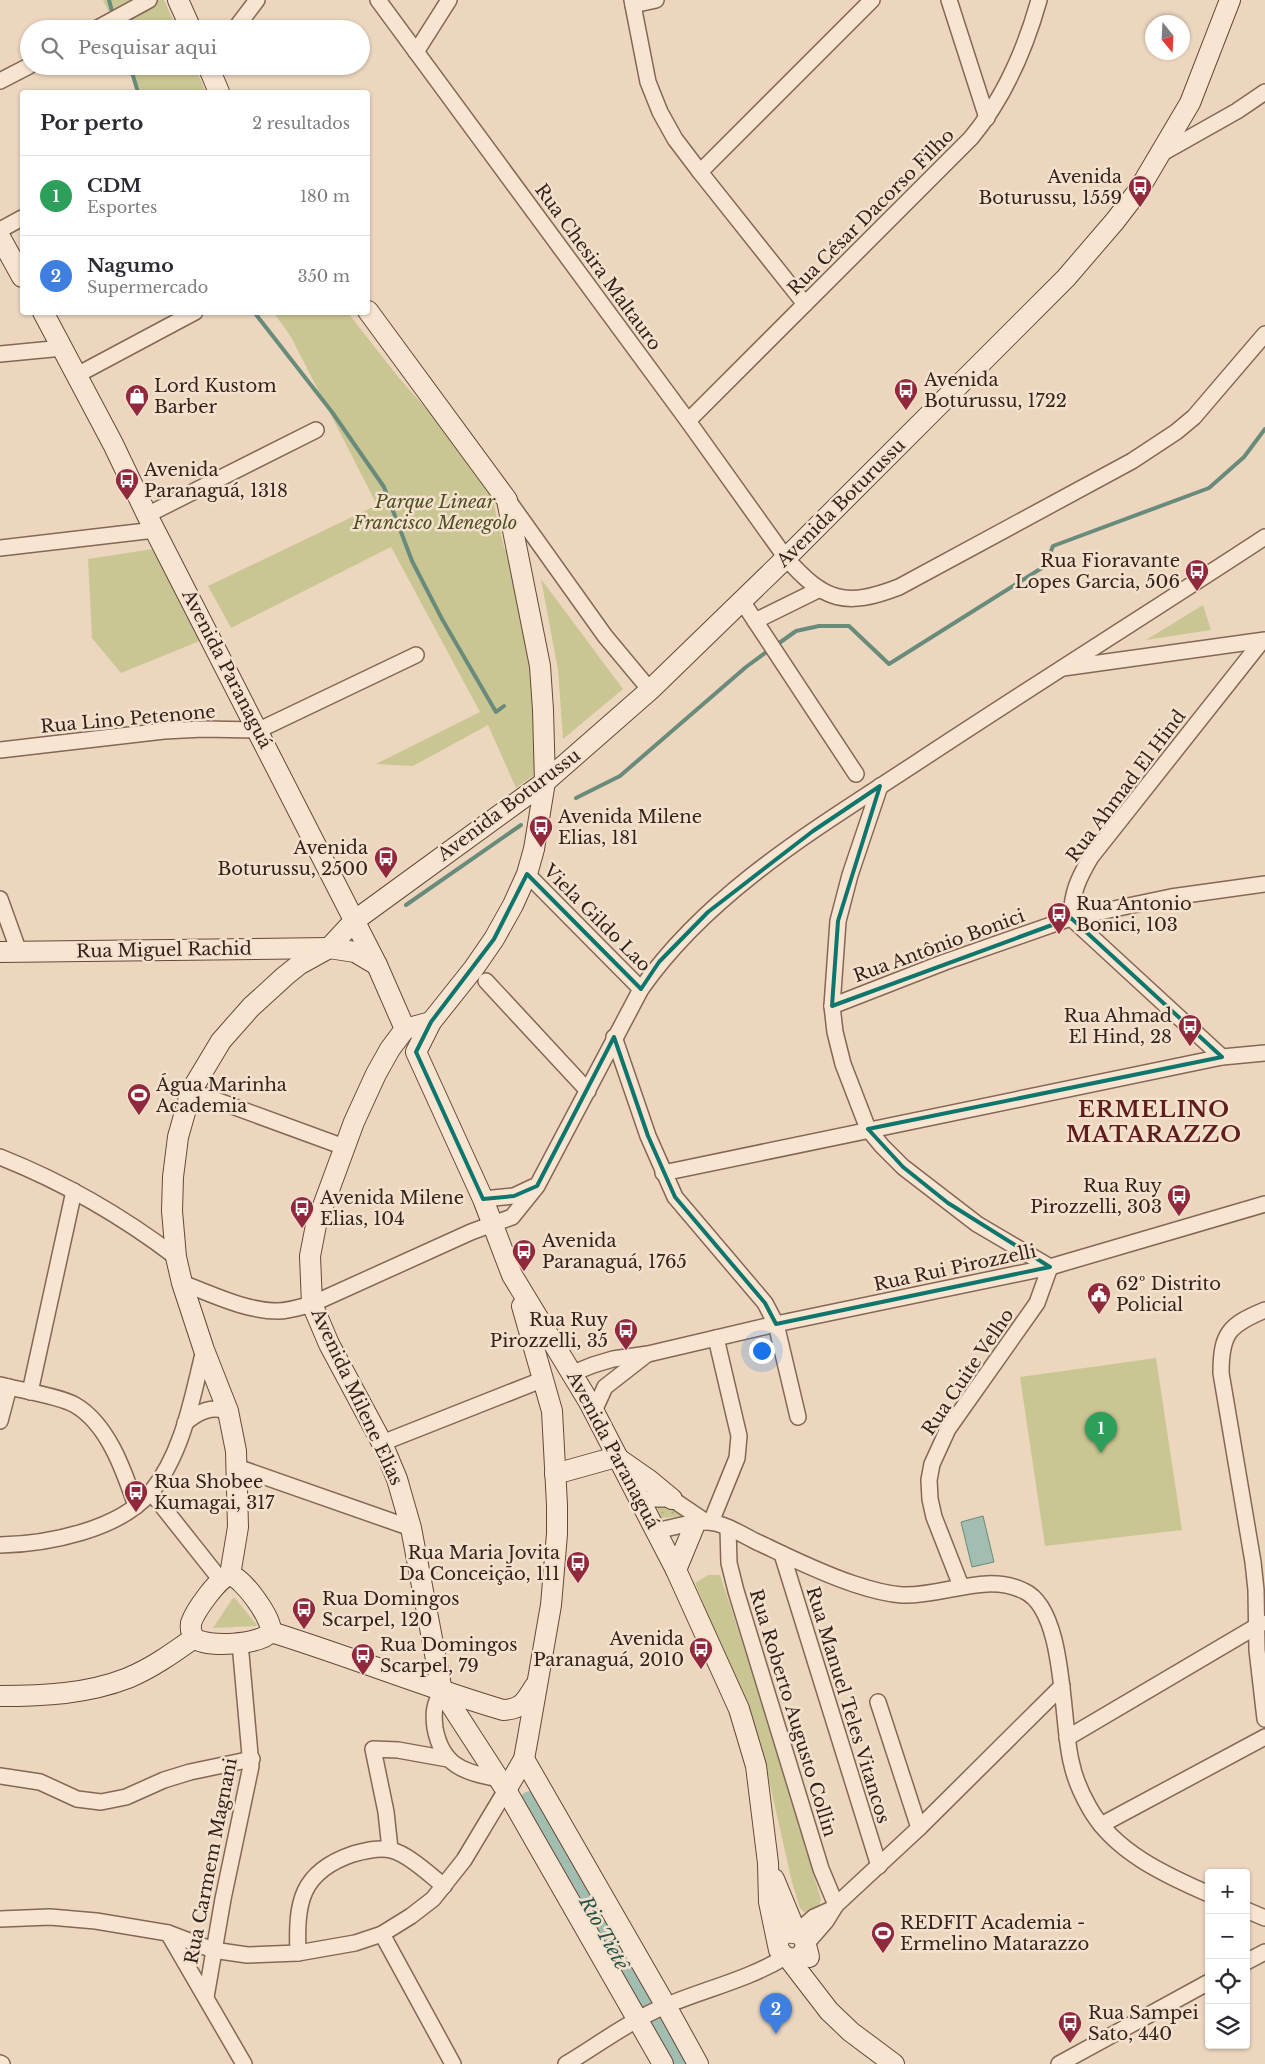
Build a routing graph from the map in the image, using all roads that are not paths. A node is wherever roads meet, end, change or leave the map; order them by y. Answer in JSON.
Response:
{"nodes":[{"id":1,"x":178,"y":0,"type":"edge"},
{"id":2,"x":257,"y":0,"type":"edge"},
{"id":3,"x":378,"y":0,"type":"edge"},
{"id":4,"x":448,"y":0,"type":"edge"},
{"id":5,"x":656,"y":0,"type":"edge"},
{"id":6,"x":872,"y":0,"type":"edge"},
{"id":7,"x":949,"y":0,"type":"edge"},
{"id":8,"x":1039,"y":0,"type":"edge"},
{"id":9,"x":1230,"y":0,"type":"edge"},
{"id":10,"x":632,"y":2,"type":"edge"},
{"id":11,"x":143,"y":3,"type":"edge"},
{"id":12,"x":111,"y":20,"type":"edge"},
{"id":13,"x":187,"y":20,"type":"edge"},
{"id":14,"x":242,"y":20,"type":"edge"},
{"id":15,"x":416,"y":52,"type":"junction"},
{"id":16,"x":20,"y":71,"type":"edge"},
{"id":17,"x":212,"y":75,"type":"edge"},
{"id":18,"x":0,"y":81,"type":"edge"},
{"id":19,"x":218,"y":90,"type":"edge"},
{"id":20,"x":1265,"y":92,"type":"edge"},
{"id":21,"x":987,"y":118,"type":"junction"},
{"id":22,"x":1159,"y":155,"type":"junction"},
{"id":23,"x":700,"y":172,"type":"junction"},
{"id":24,"x":20,"y":219,"type":"edge"},
{"id":25,"x":0,"y":230,"type":"edge"},
{"id":26,"x":0,"y":237,"type":"edge"},
{"id":27,"x":20,"y":273,"type":"edge"},
{"id":28,"x":805,"y":304,"type":"junction"},
{"id":29,"x":370,"y":314,"type":"edge"},
{"id":30,"x":45,"y":315,"type":"edge"},
{"id":31,"x":189,"y":315,"type":"edge"},
{"id":32,"x":1265,"y":334,"type":"edge"},
{"id":33,"x":63,"y":348,"type":"junction"},
{"id":34,"x":0,"y":354,"type":"edge"},
{"id":35,"x":76,"y":374,"type":"junction"},
{"id":36,"x":688,"y":421,"type":"junction"},
{"id":37,"x":316,"y":430,"type":"dead end"},
{"id":38,"x":507,"y":500,"type":"junction"},
{"id":39,"x":151,"y":522,"type":"junction"},
{"id":40,"x":1265,"y":537,"type":"edge"},
{"id":41,"x":0,"y":548,"type":"edge"},
{"id":42,"x":786,"y":558,"type":"junction"},
{"id":43,"x":818,"y":590,"type":"junction"},
{"id":44,"x":742,"y":601,"type":"junction"},
{"id":45,"x":758,"y":624,"type":"junction"},
{"id":46,"x":1263,"y":640,"type":"edge"},
{"id":47,"x":416,"y":655,"type":"dead end"},
{"id":48,"x":1059,"y":669,"type":"junction"},
{"id":49,"x":650,"y":690,"type":"junction"},
{"id":50,"x":259,"y":730,"type":"junction"},
{"id":51,"x":0,"y":750,"type":"edge"},
{"id":52,"x":856,"y":774,"type":"dead end"},
{"id":53,"x":545,"y":782,"type":"junction"},
{"id":54,"x":880,"y":786,"type":"junction"},
{"id":55,"x":527,"y":874,"type":"junction"},
{"id":56,"x":1265,"y":884,"type":"edge"},
{"id":57,"x":0,"y":899,"type":"edge"},
{"id":58,"x":1071,"y":918,"type":"junction"},
{"id":59,"x":354,"y":921,"type":"junction"},
{"id":60,"x":329,"y":948,"type":"junction"},
{"id":61,"x":10,"y":952,"type":"edge"},
{"id":62,"x":378,"y":965,"type":"junction"},
{"id":63,"x":486,"y":981,"type":"dead end"},
{"id":64,"x":641,"y":989,"type":"junction"},
{"id":65,"x":832,"y":1006,"type":"junction"},
{"id":66,"x":430,"y":1022,"type":"junction"},
{"id":67,"x":405,"y":1029,"type":"junction"},
{"id":68,"x":614,"y":1037,"type":"junction"},
{"id":69,"x":390,"y":1049,"type":"junction"},
{"id":70,"x":416,"y":1052,"type":"junction"},
{"id":71,"x":1265,"y":1053,"type":"edge"},
{"id":72,"x":1222,"y":1056,"type":"junction"},
{"id":73,"x":191,"y":1091,"type":"junction"},
{"id":74,"x":588,"y":1091,"type":"junction"},
{"id":75,"x":868,"y":1129,"type":"junction"},
{"id":76,"x":344,"y":1147,"type":"junction"},
{"id":77,"x":0,"y":1157,"type":"edge"},
{"id":78,"x":663,"y":1173,"type":"junction"},
{"id":79,"x":537,"y":1186,"type":"junction"},
{"id":80,"x":74,"y":1191,"type":"junction"},
{"id":81,"x":483,"y":1200,"type":"junction"},
{"id":82,"x":1265,"y":1204,"type":"edge"},
{"id":83,"x":493,"y":1226,"type":"junction"},
{"id":84,"x":176,"y":1256,"type":"junction"},
{"id":85,"x":1050,"y":1267,"type":"junction"},
{"id":86,"x":512,"y":1275,"type":"junction"},
{"id":87,"x":182,"y":1283,"type":"junction"},
{"id":88,"x":312,"y":1304,"type":"junction"},
{"id":89,"x":1265,"y":1310,"type":"edge"},
{"id":90,"x":776,"y":1324,"type":"junction"},
{"id":91,"x":716,"y":1338,"type":"junction"},
{"id":92,"x":204,"y":1350,"type":"junction"},
{"id":93,"x":648,"y":1354,"type":"junction"},
{"id":94,"x":573,"y":1374,"type":"junction"},
{"id":95,"x":544,"y":1379,"type":"junction"},
{"id":96,"x":4,"y":1386,"type":"edge"},
{"id":97,"x":30,"y":1392,"type":"junction"},
{"id":98,"x":594,"y":1410,"type":"junction"},
{"id":99,"x":228,"y":1411,"type":"junction"},
{"id":100,"x":798,"y":1417,"type":"dead end"},
{"id":101,"x":0,"y":1421,"type":"edge"},
{"id":102,"x":185,"y":1423,"type":"junction"},
{"id":103,"x":382,"y":1443,"type":"junction"},
{"id":104,"x":616,"y":1457,"type":"junction"},
{"id":105,"x":237,"y":1467,"type":"junction"},
{"id":106,"x":556,"y":1474,"type":"junction"},
{"id":107,"x":151,"y":1492,"type":"junction"},
{"id":108,"x":672,"y":1499,"type":"junction"},
{"id":109,"x":639,"y":1500,"type":"junction"},
{"id":110,"x":136,"y":1506,"type":"junction"},
{"id":111,"x":704,"y":1523,"type":"junction"},
{"id":112,"x":411,"y":1528,"type":"junction"},
{"id":113,"x":728,"y":1528,"type":"junction"},
{"id":114,"x":655,"y":1530,"type":"junction"},
{"id":115,"x":0,"y":1545,"type":"edge"},
{"id":116,"x":782,"y":1554,"type":"junction"},
{"id":117,"x":676,"y":1570,"type":"junction"},
{"id":118,"x":225,"y":1577,"type":"junction"},
{"id":119,"x":960,"y":1586,"type":"junction"},
{"id":120,"x":1261,"y":1624,"type":"edge"},
{"id":121,"x":271,"y":1632,"type":"junction"},
{"id":122,"x":194,"y":1638,"type":"junction"},
{"id":123,"x":240,"y":1643,"type":"junction"},
{"id":124,"x":537,"y":1684,"type":"junction"},
{"id":125,"x":1062,"y":1686,"type":"junction"},
{"id":126,"x":442,"y":1691,"type":"junction"},
{"id":127,"x":0,"y":1696,"type":"edge"},
{"id":128,"x":878,"y":1702,"type":"dead end"},
{"id":129,"x":1265,"y":1719,"type":"edge"},
{"id":130,"x":1265,"y":1737,"type":"edge"},
{"id":131,"x":1067,"y":1738,"type":"junction"},
{"id":132,"x":252,"y":1759,"type":"junction"},
{"id":133,"x":448,"y":1759,"type":"junction"},
{"id":134,"x":524,"y":1759,"type":"junction"},
{"id":135,"x":0,"y":1776,"type":"edge"},
{"id":136,"x":503,"y":1784,"type":"junction"},
{"id":137,"x":1101,"y":1825,"type":"junction"},
{"id":138,"x":919,"y":1828,"type":"junction"},
{"id":139,"x":390,"y":1850,"type":"junction"},
{"id":140,"x":768,"y":1864,"type":"junction"},
{"id":141,"x":879,"y":1866,"type":"junction"},
{"id":142,"x":444,"y":1886,"type":"junction"},
{"id":143,"x":1205,"y":1892,"type":"edge"},
{"id":144,"x":834,"y":1907,"type":"junction"},
{"id":145,"x":1250,"y":1912,"type":"edge"},
{"id":146,"x":1265,"y":1918,"type":"edge"},
{"id":147,"x":0,"y":1919,"type":"edge"},
{"id":148,"x":168,"y":1933,"type":"junction"},
{"id":149,"x":382,"y":1934,"type":"junction"},
{"id":150,"x":801,"y":1939,"type":"junction"},
{"id":151,"x":213,"y":1950,"type":"junction"},
{"id":152,"x":783,"y":1950,"type":"junction"},
{"id":153,"x":1265,"y":1952,"type":"edge"},
{"id":154,"x":298,"y":1953,"type":"junction"},
{"id":155,"x":1250,"y":1960,"type":"edge"},
{"id":156,"x":1205,"y":1984,"type":"edge"},
{"id":157,"x":206,"y":1997,"type":"junction"},
{"id":158,"x":819,"y":1998,"type":"junction"},
{"id":159,"x":665,"y":2006,"type":"junction"},
{"id":160,"x":640,"y":2019,"type":"junction"},
{"id":161,"x":241,"y":2063,"type":"edge"},
{"id":162,"x":453,"y":2064,"type":"edge"},
{"id":163,"x":566,"y":2064,"type":"edge"},
{"id":164,"x":663,"y":2064,"type":"edge"},
{"id":165,"x":698,"y":2064,"type":"edge"},
{"id":166,"x":894,"y":2064,"type":"edge"},
{"id":167,"x":1059,"y":2064,"type":"edge"}],
"edges":[{"from":1,"to":13,"type":"main road"},
{"from":2,"to":14,"type":"street"},
{"from":3,"to":15,"type":"street","name":"Rua Chesira Maltauro"},
{"from":4,"to":15,"type":"street"},
{"from":5,"to":10,"type":"street"},
{"from":6,"to":23,"type":"street"},
{"from":7,"to":21,"type":"street"},
{"from":8,"to":21,"type":"street","name":"Rua César Dacorso Filho"},
{"from":9,"to":22,"type":"main road","name":"Avenida Boturussu"},
{"from":10,"to":23,"type":"street"},
{"from":11,"to":12,"type":"street"},
{"from":15,"to":36,"type":"street","name":"Rua Chesira Maltauro"},
{"from":16,"to":18,"type":"street"},
{"from":17,"to":19,"type":"main road"},
{"from":20,"to":22,"type":"street"},
{"from":21,"to":28,"type":"street","name":"Rua César Dacorso Filho"},
{"from":22,"to":42,"type":"main road","name":"Avenida Boturussu"},
{"from":23,"to":28,"type":"street"},
{"from":24,"to":25,"type":"street"},
{"from":26,"to":27,"type":"main road"},
{"from":28,"to":36,"type":"street","name":"Rua César Dacorso Filho"},
{"from":29,"to":38,"type":"main road"},
{"from":30,"to":33,"type":"main road","name":"Avenida Paranaguá"},
{"from":31,"to":35,"type":"street"},
{"from":32,"to":43,"type":"street"},
{"from":33,"to":34,"type":"street"},
{"from":33,"to":35,"type":"main road","name":"Avenida Paranaguá"},
{"from":35,"to":39,"type":"main road","name":"Avenida Paranaguá"},
{"from":36,"to":42,"type":"street","name":"Rua Chesira Maltauro"},
{"from":37,"to":39,"type":"street"},
{"from":38,"to":49,"type":"street"},
{"from":38,"to":53,"type":"main road"},
{"from":39,"to":41,"type":"street"},
{"from":39,"to":50,"type":"main road","name":"Avenida Paranaguá"},
{"from":40,"to":48,"type":"street"},
{"from":42,"to":43,"type":"street","name":"Rua Chesira Maltauro"},
{"from":42,"to":44,"type":"main road","name":"Avenida Boturussu"},
{"from":43,"to":45,"type":"street"},
{"from":44,"to":45,"type":"street"},
{"from":44,"to":49,"type":"main road","name":"Avenida Boturussu"},
{"from":45,"to":52,"type":"street"},
{"from":46,"to":48,"type":"street"},
{"from":46,"to":58,"type":"street","name":"Rua Ahmad El Hind"},
{"from":47,"to":50,"type":"street"},
{"from":48,"to":54,"type":"street"},
{"from":49,"to":53,"type":"main road","name":"Avenida Boturussu"},
{"from":50,"to":51,"type":"street","name":"Rua Lino Petenone"},
{"from":50,"to":59,"type":"main road","name":"Avenida Paranaguá"},
{"from":53,"to":55,"type":"main road"},
{"from":53,"to":59,"type":"main road","name":"Avenida Boturussu"},
{"from":54,"to":64,"type":"street"},
{"from":54,"to":65,"type":"street"},
{"from":55,"to":64,"type":"street","name":"Viela Gildo Lao"},
{"from":55,"to":66,"type":"main road"},
{"from":56,"to":58,"type":"street","name":"Rua Antônio Bonici"},
{"from":57,"to":61,"type":"street"},
{"from":58,"to":65,"type":"street","name":"Rua Antônio Bonici"},
{"from":58,"to":72,"type":"street"},
{"from":59,"to":60,"type":"main road"},
{"from":59,"to":62,"type":"main road","name":"Avenida Paranaguá"},
{"from":60,"to":61,"type":"main road","name":"Rua Miguel Rachid"},
{"from":60,"to":62,"type":"main road","name":"Rua Miguel Rachid"},
{"from":60,"to":73,"type":"main road"},
{"from":62,"to":67,"type":"main road","name":"Avenida Paranaguá"},
{"from":63,"to":74,"type":"street"},
{"from":64,"to":68,"type":"street"},
{"from":65,"to":75,"type":"street"},
{"from":66,"to":67,"type":"main road"},
{"from":66,"to":70,"type":"main road"},
{"from":67,"to":69,"type":"main road","name":"Avenida Milene Elias"},
{"from":68,"to":74,"type":"street"},
{"from":68,"to":78,"type":"street"},
{"from":69,"to":70,"type":"main road"},
{"from":69,"to":76,"type":"main road","name":"Avenida Milene Elias"},
{"from":70,"to":81,"type":"main road","name":"Avenida Paranaguá"},
{"from":71,"to":72,"type":"street"},
{"from":72,"to":75,"type":"street"},
{"from":73,"to":76,"type":"street"},
{"from":73,"to":84,"type":"main road"},
{"from":74,"to":79,"type":"street"},
{"from":75,"to":78,"type":"street"},
{"from":75,"to":85,"type":"street"},
{"from":76,"to":88,"type":"main road","name":"Avenida Milene Elias"},
{"from":77,"to":80,"type":"street"},
{"from":78,"to":90,"type":"street"},
{"from":79,"to":81,"type":"street"},
{"from":79,"to":83,"type":"street"},
{"from":80,"to":84,"type":"street"},
{"from":80,"to":97,"type":"street"},
{"from":81,"to":83,"type":"main road","name":"Avenida Paranaguá"},
{"from":82,"to":85,"type":"street","name":"Rua Rui Pirozzelli"},
{"from":83,"to":86,"type":"main road","name":"Avenida Paranaguá"},
{"from":83,"to":88,"type":"street"},
{"from":84,"to":87,"type":"main road"},
{"from":85,"to":90,"type":"street","name":"Rua Rui Pirozzelli"},
{"from":85,"to":119,"type":"street","name":"Rua Cuite Velho"},
{"from":86,"to":94,"type":"main road","name":"Avenida Paranaguá"},
{"from":86,"to":95,"type":"main road"},
{"from":87,"to":88,"type":"street"},
{"from":87,"to":92,"type":"main road"},
{"from":88,"to":103,"type":"main road","name":"Avenida Milene Elias"},
{"from":89,"to":120,"type":"street"},
{"from":90,"to":91,"type":"street","name":"Rua Rui Pirozzelli"},
{"from":90,"to":100,"type":"street"},
{"from":91,"to":93,"type":"street","name":"Rua Rui Pirozzelli"},
{"from":91,"to":111,"type":"street"},
{"from":92,"to":99,"type":"main road"},
{"from":92,"to":102,"type":"street"},
{"from":93,"to":94,"type":"street","name":"Rua Rui Pirozzelli"},
{"from":93,"to":98,"type":"street","name":"Rua Rui Pirozzelli"},
{"from":94,"to":98,"type":"main road","name":"Avenida Paranaguá"},
{"from":95,"to":103,"type":"street"},
{"from":95,"to":106,"type":"main road"},
{"from":96,"to":97,"type":"street"},
{"from":96,"to":101,"type":"street"},
{"from":97,"to":110,"type":"street"},
{"from":98,"to":104,"type":"main road","name":"Avenida Paranaguá"},
{"from":99,"to":102,"type":"street"},
{"from":99,"to":105,"type":"main road"},
{"from":102,"to":107,"type":"street"},
{"from":103,"to":112,"type":"main road","name":"Avenida Milene Elias"},
{"from":104,"to":106,"type":"main road"},
{"from":104,"to":108,"type":"main road"},
{"from":104,"to":109,"type":"main road","name":"Avenida Paranaguá"},
{"from":105,"to":112,"type":"street"},
{"from":105,"to":118,"type":"main road"},
{"from":106,"to":124,"type":"main road"},
{"from":107,"to":110,"type":"street"},
{"from":107,"to":118,"type":"street"},
{"from":108,"to":109,"type":"street"},
{"from":108,"to":111,"type":"street"},
{"from":109,"to":114,"type":"main road","name":"Avenida Paranaguá"},
{"from":110,"to":115,"type":"street"},
{"from":111,"to":113,"type":"street"},
{"from":111,"to":114,"type":"street"},
{"from":111,"to":117,"type":"main road"},
{"from":112,"to":126,"type":"main road","name":"Avenida Milene Elias"},
{"from":113,"to":116,"type":"street"},
{"from":113,"to":144,"type":"street","name":"Rua Roberto Augusto Collin"},
{"from":114,"to":117,"type":"main road","name":"Avenida Paranaguá"},
{"from":116,"to":119,"type":"street"},
{"from":116,"to":141,"type":"street","name":"Rua Manuel Teles Vitancos"},
{"from":117,"to":140,"type":"main road","name":"Avenida Paranaguá"},
{"from":118,"to":121,"type":"main road"},
{"from":118,"to":122,"type":"main road"},
{"from":119,"to":125,"type":"street"},
{"from":120,"to":129,"type":"street"},
{"from":120,"to":131,"type":"street"},
{"from":121,"to":123,"type":"main road"},
{"from":121,"to":126,"type":"main road"},
{"from":122,"to":123,"type":"main road"},
{"from":122,"to":127,"type":"main road"},
{"from":123,"to":132,"type":"street","name":"Rua Carmem Magnani"},
{"from":124,"to":126,"type":"main road"},
{"from":124,"to":134,"type":"main road"},
{"from":125,"to":131,"type":"street"},
{"from":125,"to":138,"type":"street"},
{"from":126,"to":133,"type":"street"},
{"from":126,"to":136,"type":"main road","name":"Avenida Milene Elias"},
{"from":128,"to":138,"type":"street"},
{"from":130,"to":137,"type":"street"},
{"from":131,"to":137,"type":"street"},
{"from":132,"to":135,"type":"street"},
{"from":132,"to":151,"type":"street","name":"Rua Carmem Magnani"},
{"from":133,"to":136,"type":"street"},
{"from":133,"to":139,"type":"street"},
{"from":134,"to":136,"type":"main road"},
{"from":134,"to":159,"type":"main road"},
{"from":136,"to":142,"type":"street"},
{"from":136,"to":160,"type":"main road","name":"Avenida Milene Elias"},
{"from":137,"to":143,"type":"street"},
{"from":138,"to":141,"type":"street"},
{"from":139,"to":142,"type":"street"},
{"from":139,"to":154,"type":"street"},
{"from":140,"to":150,"type":"main road","name":"Avenida Paranaguá"},
{"from":140,"to":152,"type":"main road","name":"Avenida Paranaguá"},
{"from":141,"to":144,"type":"street"},
{"from":142,"to":149,"type":"street"},
{"from":144,"to":150,"type":"street"},
{"from":145,"to":146,"type":"street"},
{"from":147,"to":148,"type":"street"},
{"from":148,"to":151,"type":"street"},
{"from":148,"to":157,"type":"street"},
{"from":149,"to":154,"type":"street"},
{"from":149,"to":162,"type":"street"},
{"from":150,"to":152,"type":"main road"},
{"from":150,"to":158,"type":"main road","name":"Avenida Paranaguá"},
{"from":151,"to":154,"type":"street"},
{"from":151,"to":157,"type":"street","name":"Rua Carmem Magnani"},
{"from":152,"to":158,"type":"main road","name":"Avenida Paranaguá"},
{"from":152,"to":159,"type":"street"},
{"from":153,"to":155,"type":"street"},
{"from":156,"to":167,"type":"street"},
{"from":157,"to":161,"type":"street"},
{"from":158,"to":166,"type":"main road","name":"Avenida Paranaguá"},
{"from":159,"to":160,"type":"street"},
{"from":159,"to":165,"type":"main road"},
{"from":160,"to":163,"type":"street"},
{"from":160,"to":164,"type":"main road","name":"Avenida Milene Elias"}]}
